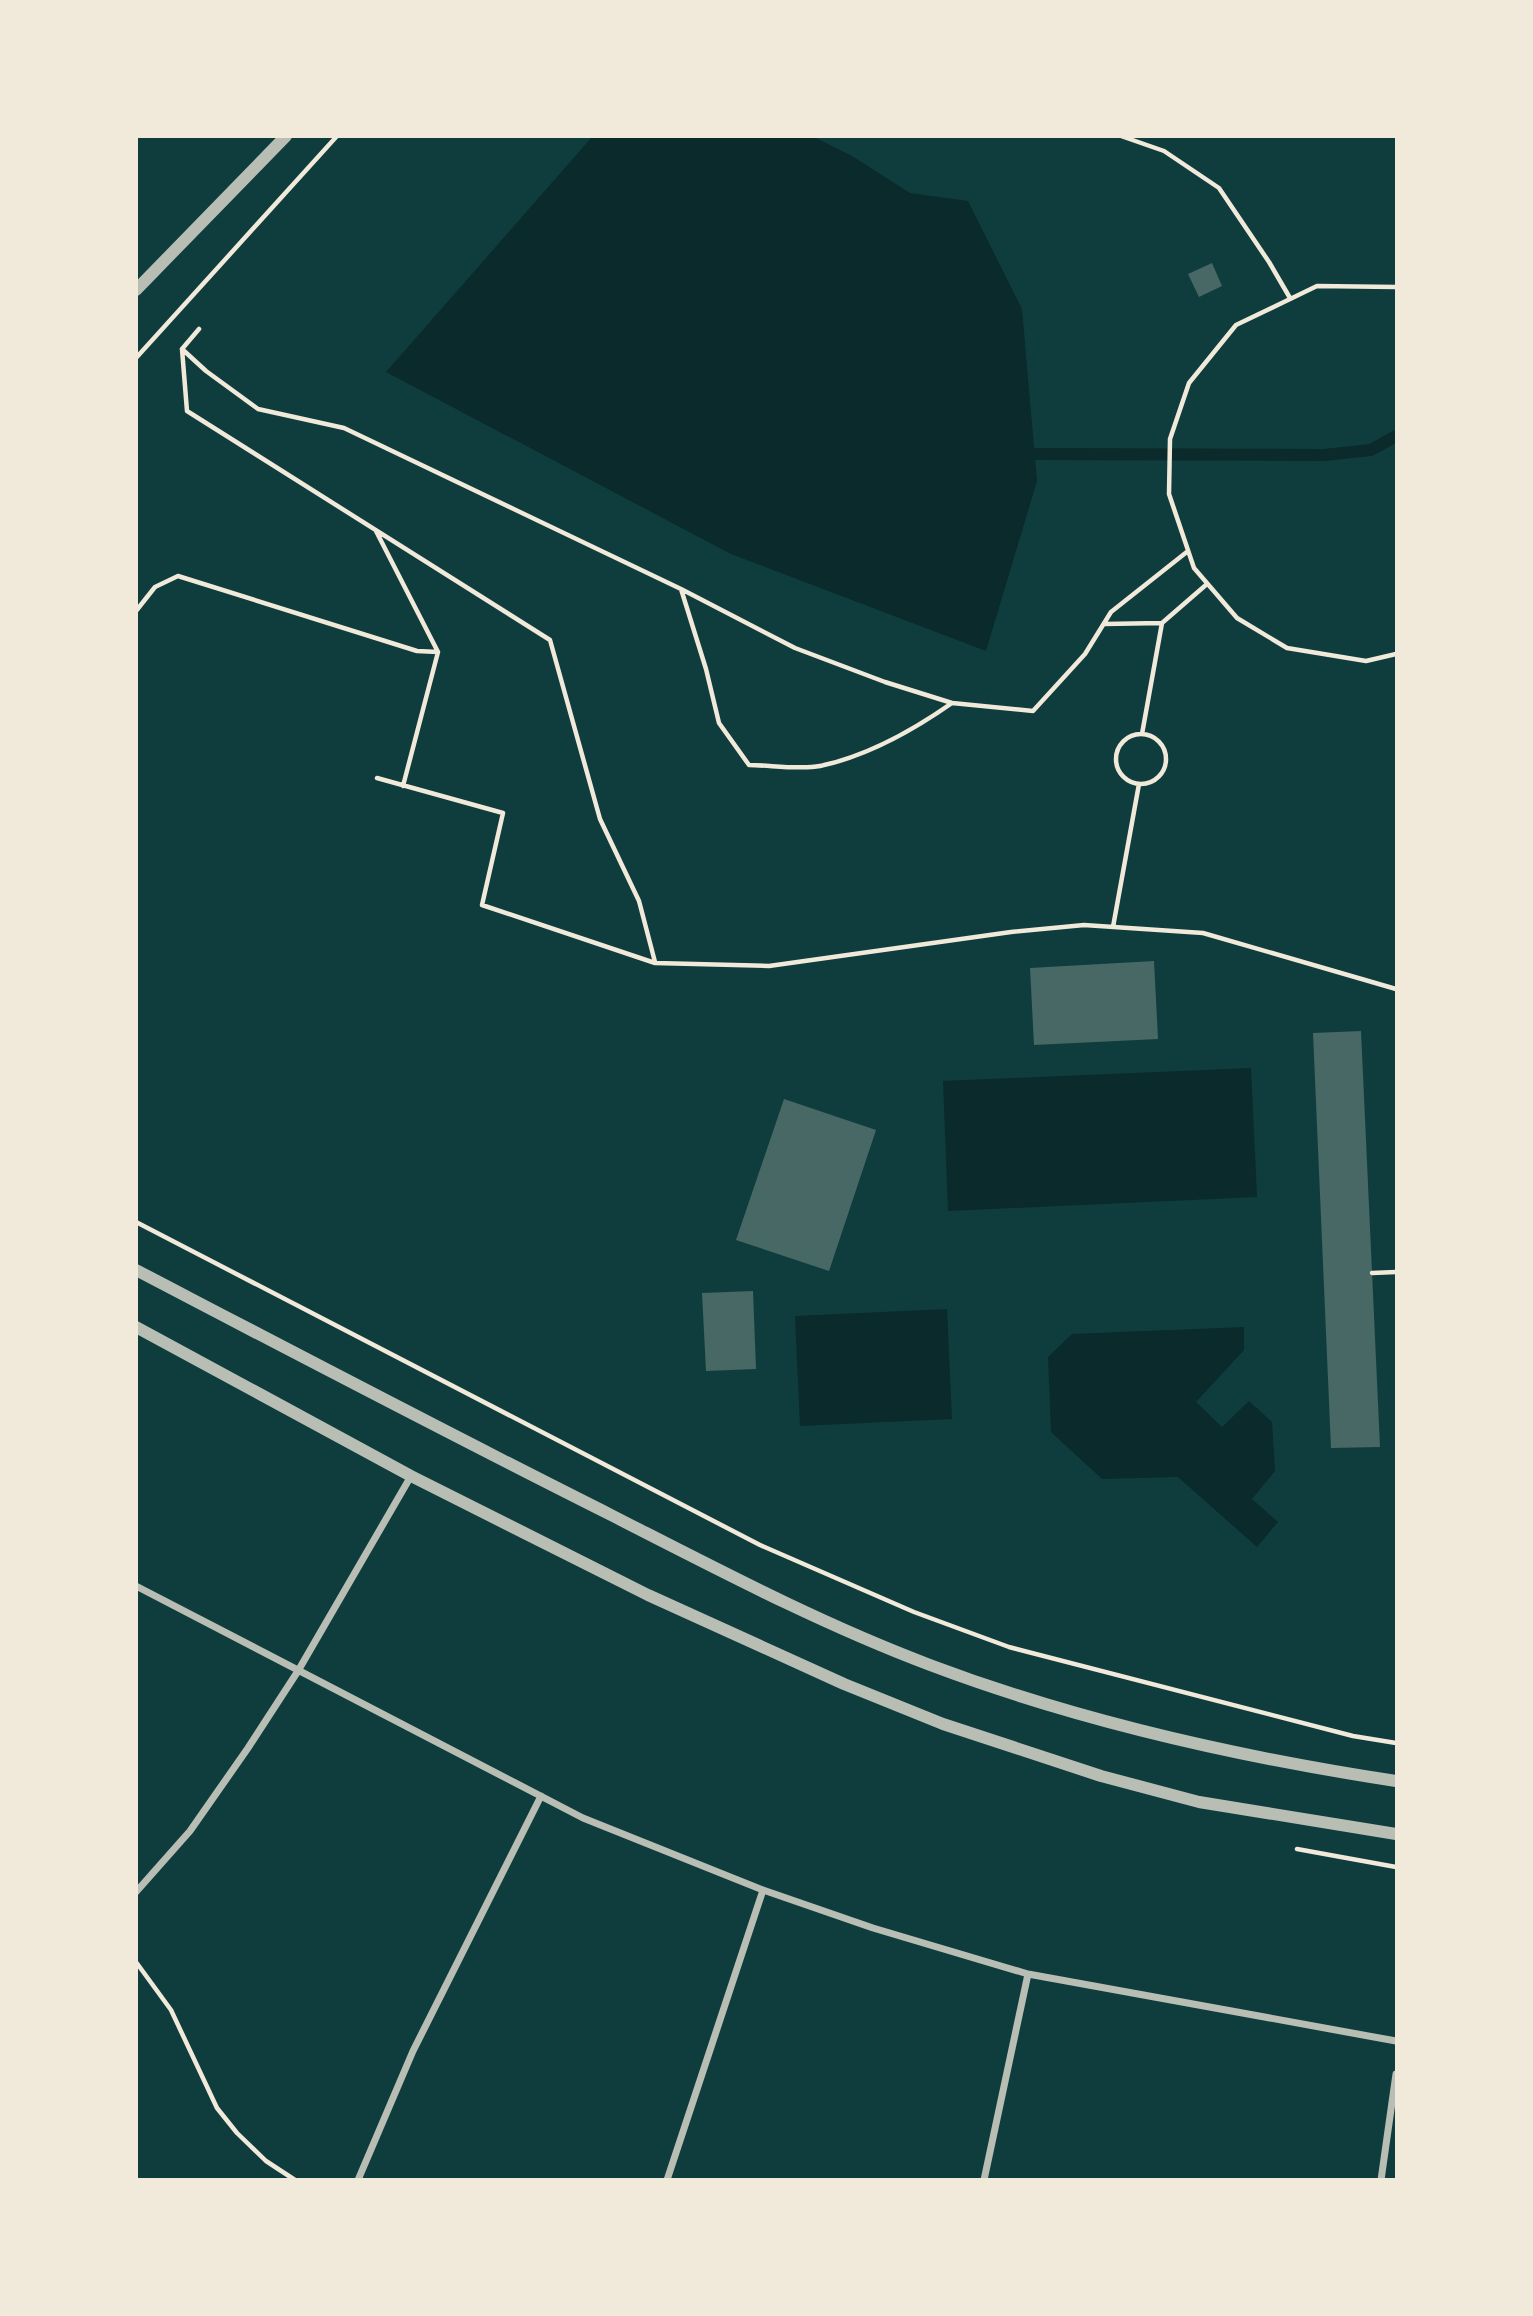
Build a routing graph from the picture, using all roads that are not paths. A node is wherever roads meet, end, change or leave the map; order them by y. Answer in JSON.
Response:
{"nodes":[{"id":1,"x":286,"y":136,"type":"edge"},
{"id":2,"x":136,"y":290,"type":"edge"},
{"id":3,"x":136,"y":1270,"type":"edge"},
{"id":4,"x":136,"y":1327,"type":"edge"},
{"id":5,"x":411,"y":1476,"type":"junction"},
{"id":6,"x":136,"y":1586,"type":"edge"},
{"id":7,"x":298,"y":1671,"type":"junction"},
{"id":8,"x":1396,"y":1781,"type":"edge"},
{"id":9,"x":541,"y":1796,"type":"junction"},
{"id":10,"x":1396,"y":1834,"type":"edge"},
{"id":11,"x":763,"y":1890,"type":"junction"},
{"id":12,"x":136,"y":1892,"type":"edge"},
{"id":13,"x":1028,"y":1974,"type":"junction"},
{"id":14,"x":1396,"y":2041,"type":"edge"},
{"id":15,"x":1396,"y":2074,"type":"edge"},
{"id":16,"x":358,"y":2179,"type":"edge"},
{"id":17,"x":667,"y":2179,"type":"edge"},
{"id":18,"x":984,"y":2179,"type":"edge"},
{"id":19,"x":1381,"y":2179,"type":"edge"}],
"edges":[{"from":1,"to":2,"type":"street"},
{"from":3,"to":8,"type":"street"},
{"from":4,"to":5,"type":"street"},
{"from":5,"to":7,"type":"street"},
{"from":5,"to":10,"type":"street"},
{"from":6,"to":7,"type":"street"},
{"from":7,"to":9,"type":"street"},
{"from":7,"to":12,"type":"street"},
{"from":9,"to":11,"type":"street"},
{"from":9,"to":16,"type":"street"},
{"from":11,"to":13,"type":"street"},
{"from":11,"to":17,"type":"street"},
{"from":13,"to":14,"type":"street"},
{"from":13,"to":18,"type":"street"},
{"from":15,"to":19,"type":"street"}]}
